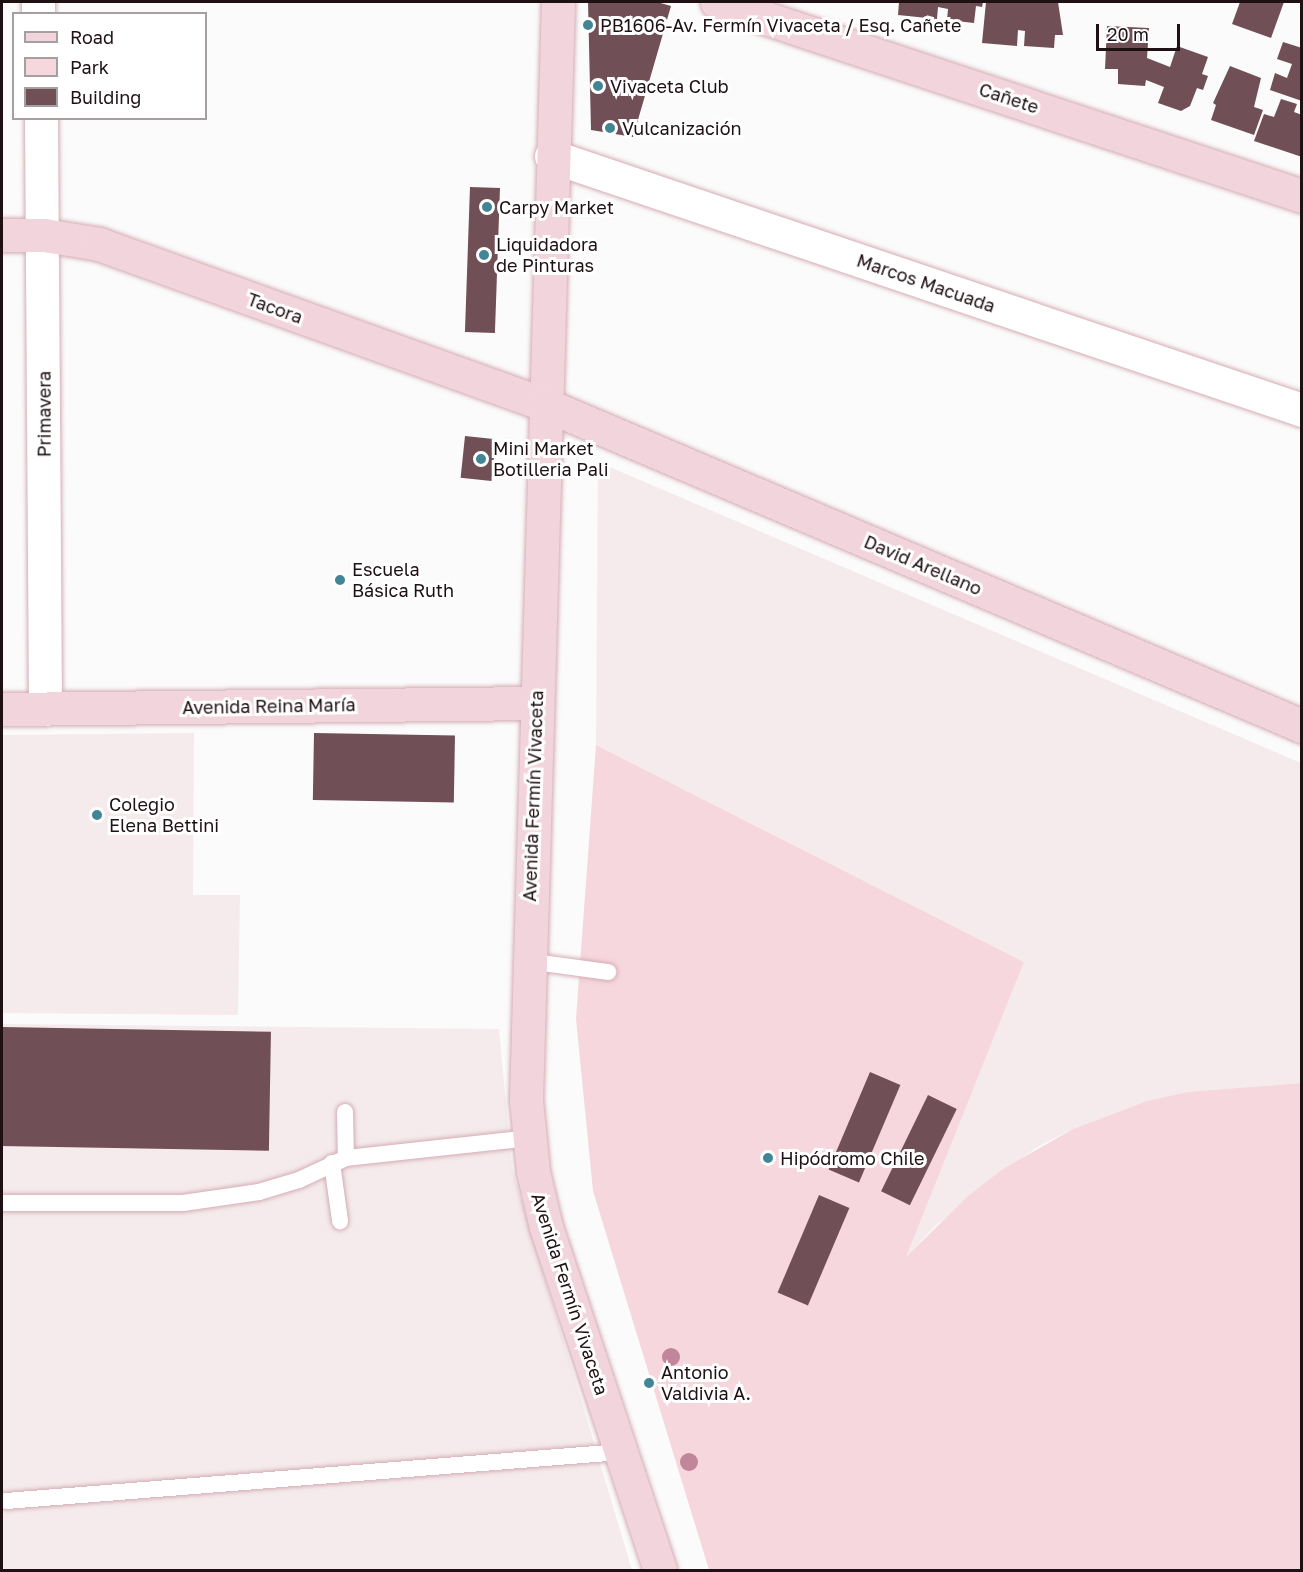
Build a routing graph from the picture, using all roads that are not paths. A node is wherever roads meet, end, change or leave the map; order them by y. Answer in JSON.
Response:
{"nodes":[{"id":1,"x":558,"y":2,"type":"edge"},
{"id":2,"x":717,"y":2,"type":"edge"},
{"id":3,"x":41,"y":120,"type":"edge"},
{"id":4,"x":551,"y":156,"type":"junction"},
{"id":5,"x":1302,"y":196,"type":"edge"},
{"id":6,"x":2,"y":235,"type":"edge"},
{"id":7,"x":44,"y":235,"type":"junction"},
{"id":8,"x":544,"y":404,"type":"junction"},
{"id":9,"x":1302,"y":410,"type":"edge"},
{"id":10,"x":536,"y":703,"type":"junction"},
{"id":11,"x":2,"y":709,"type":"edge"},
{"id":12,"x":45,"y":709,"type":"junction"},
{"id":13,"x":1302,"y":726,"type":"edge"},
{"id":14,"x":527,"y":961,"type":"junction"},
{"id":15,"x":608,"y":972,"type":"dead end"},
{"id":16,"x":345,"y":1112,"type":"dead end"},
{"id":17,"x":529,"y":1138,"type":"junction"},
{"id":18,"x":339,"y":1160,"type":"junction"},
{"id":19,"x":2,"y":1203,"type":"edge"},
{"id":20,"x":340,"y":1221,"type":"dead end"},
{"id":21,"x":621,"y":1452,"type":"junction"},
{"id":22,"x":6,"y":1501,"type":"dead end"},
{"id":23,"x":660,"y":1570,"type":"edge"}],
"edges":[{"from":1,"to":4,"type":"street","name":"Avenida Fermín Vivaceta"},
{"from":2,"to":5,"type":"street","name":"Cañete"},
{"from":3,"to":7,"type":"street","name":"Primavera"},
{"from":4,"to":8,"type":"street","name":"Avenida Fermín Vivaceta"},
{"from":4,"to":9,"type":"street","name":"Marcos Macuada"},
{"from":6,"to":7,"type":"street","name":"Tacora"},
{"from":7,"to":8,"type":"street","name":"Tacora"},
{"from":7,"to":12,"type":"street","name":"Primavera"},
{"from":8,"to":10,"type":"street","name":"Avenida Fermín Vivaceta"},
{"from":8,"to":13,"type":"street","name":"David Arellano"},
{"from":10,"to":12,"type":"street","name":"Avenida Reina María"},
{"from":10,"to":14,"type":"street","name":"Avenida Fermín Vivaceta"},
{"from":11,"to":12,"type":"street","name":"Avenida Reina María"},
{"from":14,"to":15,"type":"lane"},
{"from":14,"to":17,"type":"street","name":"Avenida Fermín Vivaceta"},
{"from":16,"to":18,"type":"lane"},
{"from":17,"to":18,"type":"lane"},
{"from":17,"to":21,"type":"street","name":"Avenida Fermín Vivaceta"},
{"from":18,"to":19,"type":"lane"},
{"from":18,"to":20,"type":"lane"},
{"from":21,"to":22,"type":"lane"},
{"from":21,"to":23,"type":"street","name":"Avenida Fermín Vivaceta"}]}
